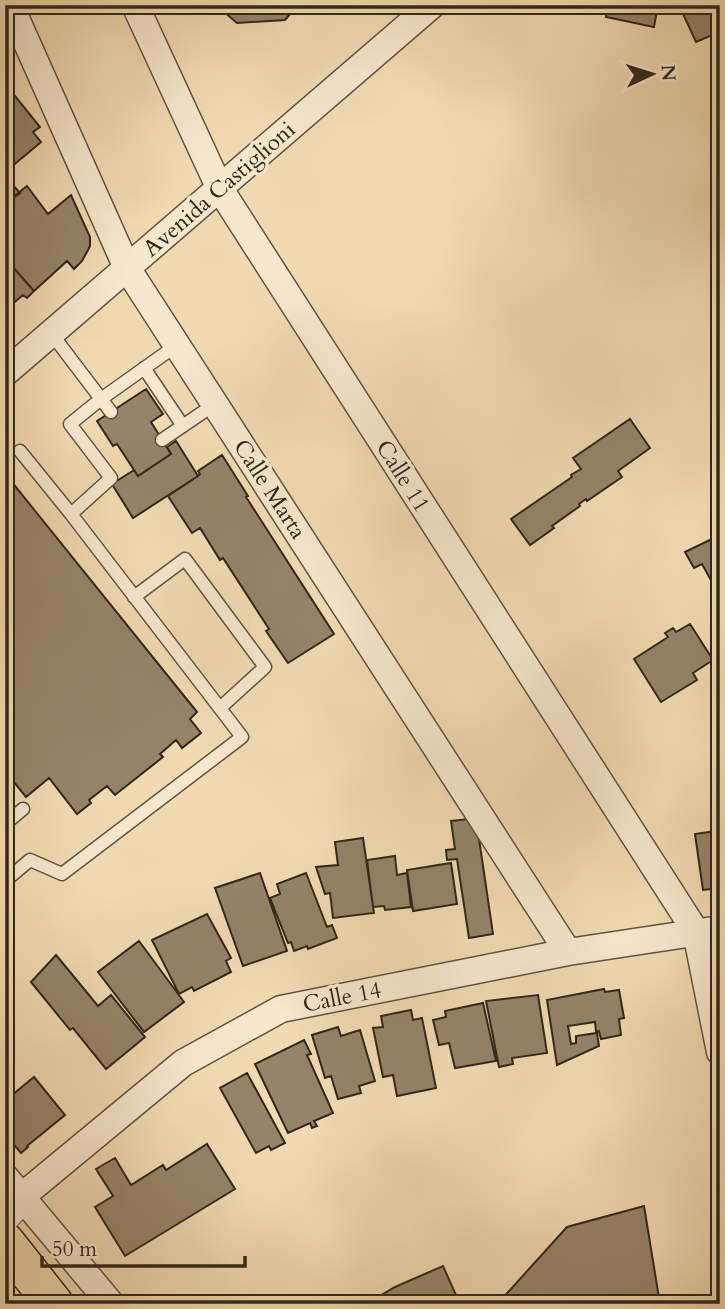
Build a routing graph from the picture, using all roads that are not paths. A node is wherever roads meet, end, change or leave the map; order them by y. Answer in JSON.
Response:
{"nodes":[{"id":1,"x":10,"y":5,"type":"edge"},
{"id":2,"x":135,"y":5,"type":"edge"},
{"id":3,"x":432,"y":5,"type":"edge"},
{"id":4,"x":13,"y":38,"type":"edge"},
{"id":5,"x":220,"y":189,"type":"junction"},
{"id":6,"x":127,"y":268,"type":"junction"},
{"id":7,"x":51,"y":333,"type":"junction"},
{"id":8,"x":177,"y":345,"type":"junction"},
{"id":9,"x":144,"y":368,"type":"junction"},
{"id":10,"x":5,"y":373,"type":"edge"},
{"id":11,"x":101,"y":399,"type":"junction"},
{"id":12,"x":215,"y":404,"type":"junction"},
{"id":13,"x":111,"y":412,"type":"dead end"},
{"id":14,"x":183,"y":426,"type":"junction"},
{"id":15,"x":162,"y":440,"type":"dead end"},
{"id":16,"x":20,"y":451,"type":"dead end"},
{"id":17,"x":71,"y":514,"type":"junction"},
{"id":18,"x":134,"y":597,"type":"junction"},
{"id":19,"x":220,"y":708,"type":"junction"},
{"id":20,"x":23,"y":809,"type":"dead end"},
{"id":21,"x":5,"y":824,"type":"edge"},
{"id":22,"x":5,"y":881,"type":"edge"},
{"id":23,"x":708,"y":931,"type":"edge"},
{"id":24,"x":568,"y":952,"type":"junction"},
{"id":25,"x":720,"y":1052,"type":"edge"},
{"id":26,"x":11,"y":1196,"type":"edge"},
{"id":27,"x":5,"y":1242,"type":"edge"},
{"id":28,"x":54,"y":1304,"type":"edge"},
{"id":29,"x":111,"y":1304,"type":"edge"}],
"edges":[{"from":1,"to":4,"type":"street","name":"Calle Marta"},
{"from":2,"to":5,"type":"street","name":"Calle 11"},
{"from":3,"to":5,"type":"street","name":"Avenida Castiglioni"},
{"from":4,"to":6,"type":"street","name":"Calle Marta"},
{"from":5,"to":6,"type":"street","name":"Avenida Castiglioni"},
{"from":5,"to":23,"type":"street","name":"Calle 11"},
{"from":6,"to":7,"type":"street","name":"Avenida Castiglioni"},
{"from":6,"to":8,"type":"street","name":"Calle Marta"},
{"from":7,"to":10,"type":"street","name":"Avenida Castiglioni"},
{"from":7,"to":11,"type":"lane"},
{"from":8,"to":9,"type":"lane"},
{"from":8,"to":12,"type":"street","name":"Calle Marta"},
{"from":9,"to":11,"type":"lane"},
{"from":9,"to":14,"type":"lane"},
{"from":11,"to":13,"type":"lane"},
{"from":11,"to":17,"type":"lane"},
{"from":12,"to":14,"type":"lane"},
{"from":12,"to":24,"type":"street","name":"Calle Marta"},
{"from":14,"to":15,"type":"lane"},
{"from":16,"to":17,"type":"lane"},
{"from":17,"to":18,"type":"lane"},
{"from":18,"to":19,"type":"lane"},
{"from":18,"to":19,"type":"lane"},
{"from":19,"to":22,"type":"lane"},
{"from":20,"to":21,"type":"lane"},
{"from":23,"to":24,"type":"street","name":"Calle 14"},
{"from":23,"to":25,"type":"street"},
{"from":24,"to":26,"type":"street","name":"Calle 14"},
{"from":26,"to":29,"type":"street"},
{"from":27,"to":28,"type":"main road"}]}
